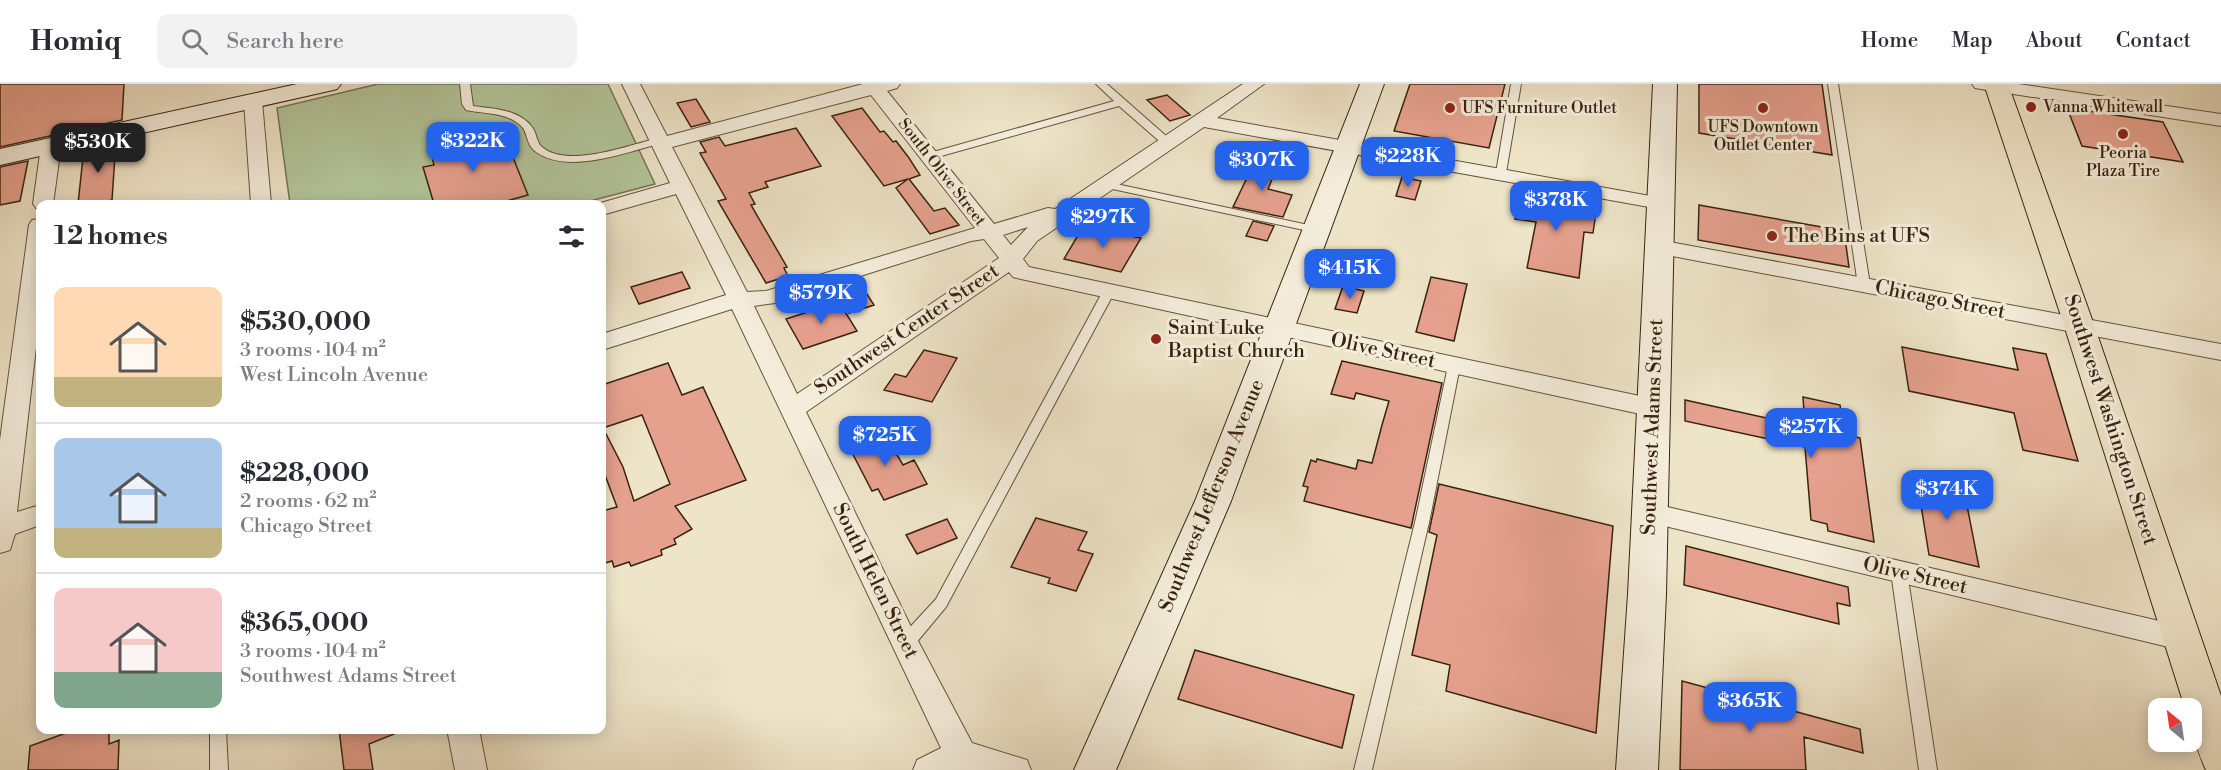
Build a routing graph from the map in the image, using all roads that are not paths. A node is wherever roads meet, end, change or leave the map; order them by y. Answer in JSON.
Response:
{"nodes":[{"id":1,"x":329,"y":84,"type":"edge"},
{"id":2,"x":465,"y":84,"type":"edge"},
{"id":3,"x":631,"y":84,"type":"edge"},
{"id":4,"x":1101,"y":84,"type":"edge"},
{"id":5,"x":1255,"y":84,"type":"edge"},
{"id":6,"x":1372,"y":84,"type":"edge"},
{"id":7,"x":1516,"y":84,"type":"edge"},
{"id":8,"x":1665,"y":84,"type":"edge"},
{"id":9,"x":1833,"y":84,"type":"edge"},
{"id":10,"x":880,"y":85,"type":"edge"},
{"id":11,"x":1991,"y":85,"type":"edge"},
{"id":12,"x":253,"y":101,"type":"junction"},
{"id":13,"x":1121,"y":102,"type":"junction"},
{"id":14,"x":2221,"y":120,"type":"edge"},
{"id":15,"x":1202,"y":121,"type":"junction"},
{"id":16,"x":659,"y":142,"type":"junction"},
{"id":17,"x":1169,"y":144,"type":"junction"},
{"id":18,"x":51,"y":146,"type":"junction"},
{"id":19,"x":1350,"y":147,"type":"junction"},
{"id":20,"x":930,"y":156,"type":"junction"},
{"id":21,"x":0,"y":157,"type":"edge"},
{"id":22,"x":1502,"y":173,"type":"junction"},
{"id":23,"x":1107,"y":185,"type":"junction"},
{"id":24,"x":681,"y":186,"type":"junction"},
{"id":25,"x":44,"y":200,"type":"edge"},
{"id":26,"x":261,"y":200,"type":"edge"},
{"id":27,"x":1660,"y":202,"type":"junction"},
{"id":28,"x":1079,"y":204,"type":"junction"},
{"id":29,"x":606,"y":208,"type":"edge"},
{"id":30,"x":1318,"y":230,"type":"junction"},
{"id":31,"x":990,"y":232,"type":"junction"},
{"id":32,"x":1659,"y":248,"type":"junction"},
{"id":33,"x":36,"y":256,"type":"edge"},
{"id":34,"x":1011,"y":260,"type":"junction"},
{"id":35,"x":1864,"y":285,"type":"junction"},
{"id":36,"x":1109,"y":291,"type":"junction"},
{"id":37,"x":739,"y":299,"type":"junction"},
{"id":38,"x":2079,"y":326,"type":"junction"},
{"id":39,"x":1280,"y":329,"type":"junction"},
{"id":40,"x":606,"y":341,"type":"edge"},
{"id":41,"x":2221,"y":352,"type":"edge"},
{"id":42,"x":1454,"y":366,"type":"junction"},
{"id":43,"x":1654,"y":408,"type":"junction"},
{"id":44,"x":792,"y":409,"type":"junction"},
{"id":45,"x":1650,"y":513,"type":"junction"},
{"id":46,"x":36,"y":517,"type":"edge"},
{"id":47,"x":1,"y":532,"type":"edge"},
{"id":48,"x":1899,"y":572,"type":"junction"},
{"id":49,"x":2181,"y":638,"type":"junction"},
{"id":50,"x":905,"y":644,"type":"junction"},
{"id":51,"x":218,"y":734,"type":"edge"},
{"id":52,"x":465,"y":734,"type":"edge"},
{"id":53,"x":961,"y":754,"type":"junction"},
{"id":54,"x":2221,"y":757,"type":"edge"},
{"id":55,"x":219,"y":770,"type":"edge"},
{"id":56,"x":471,"y":770,"type":"edge"},
{"id":57,"x":929,"y":770,"type":"edge"},
{"id":58,"x":1015,"y":770,"type":"edge"},
{"id":59,"x":1095,"y":770,"type":"edge"},
{"id":60,"x":1363,"y":770,"type":"edge"},
{"id":61,"x":1637,"y":770,"type":"edge"},
{"id":62,"x":1928,"y":770,"type":"edge"}],
"edges":[{"from":1,"to":12,"type":"main road"},
{"from":2,"to":16,"type":"lane"},
{"from":3,"to":16,"type":"street","name":"South Helen Street"},
{"from":4,"to":13,"type":"lane"},
{"from":5,"to":15,"type":"street","name":"Southwest Center Street"},
{"from":6,"to":19,"type":"main road","name":"Southwest Jefferson Avenue"},
{"from":7,"to":22,"type":"lane"},
{"from":8,"to":27,"type":"main road","name":"Southwest Adams Street"},
{"from":9,"to":35,"type":"lane"},
{"from":10,"to":16,"type":"street"},
{"from":10,"to":20,"type":"street","name":"South Olive Street"},
{"from":11,"to":14,"type":"street"},
{"from":11,"to":38,"type":"main road","name":"Southwest Washington Street"},
{"from":12,"to":18,"type":"main road"},
{"from":12,"to":26,"type":"street"},
{"from":13,"to":17,"type":"lane"},
{"from":13,"to":20,"type":"lane"},
{"from":15,"to":17,"type":"street","name":"Southwest Center Street"},
{"from":15,"to":19,"type":"street"},
{"from":16,"to":24,"type":"street","name":"South Helen Street"},
{"from":17,"to":23,"type":"street","name":"Southwest Center Street"},
{"from":18,"to":21,"type":"main road"},
{"from":18,"to":25,"type":"street"},
{"from":19,"to":22,"type":"street"},
{"from":19,"to":30,"type":"main road","name":"Southwest Jefferson Avenue"},
{"from":20,"to":31,"type":"street","name":"South Olive Street"},
{"from":22,"to":27,"type":"street"},
{"from":23,"to":28,"type":"street","name":"Southwest Center Street"},
{"from":23,"to":30,"type":"lane"},
{"from":24,"to":29,"type":"street"},
{"from":24,"to":37,"type":"street","name":"South Helen Street"},
{"from":27,"to":32,"type":"main road","name":"Southwest Adams Street"},
{"from":28,"to":31,"type":"street"},
{"from":28,"to":34,"type":"street","name":"Southwest Center Street"},
{"from":30,"to":39,"type":"main road","name":"Southwest Jefferson Avenue"},
{"from":31,"to":34,"type":"street","name":"South Olive Street"},
{"from":31,"to":37,"type":"street"},
{"from":32,"to":35,"type":"street","name":"Chicago Street"},
{"from":32,"to":43,"type":"main road","name":"Southwest Adams Street"},
{"from":33,"to":47,"type":"street"},
{"from":34,"to":36,"type":"street","name":"Olive Street"},
{"from":34,"to":44,"type":"street","name":"Southwest Center Street"},
{"from":35,"to":38,"type":"street","name":"Chicago Street"},
{"from":36,"to":39,"type":"street","name":"Olive Street"},
{"from":36,"to":50,"type":"lane"},
{"from":37,"to":40,"type":"street"},
{"from":37,"to":44,"type":"street","name":"South Helen Street"},
{"from":38,"to":41,"type":"street","name":"Chicago Street"},
{"from":38,"to":49,"type":"main road","name":"Southwest Washington Street"},
{"from":39,"to":42,"type":"street","name":"Olive Street"},
{"from":39,"to":59,"type":"main road","name":"Southwest Jefferson Avenue"},
{"from":42,"to":43,"type":"street","name":"Olive Street"},
{"from":42,"to":60,"type":"lane"},
{"from":43,"to":45,"type":"main road","name":"Southwest Adams Street"},
{"from":44,"to":50,"type":"street","name":"South Helen Street"},
{"from":45,"to":48,"type":"street","name":"Olive Street"},
{"from":45,"to":61,"type":"main road","name":"Southwest Adams Street"},
{"from":46,"to":47,"type":"street"},
{"from":48,"to":49,"type":"street","name":"Olive Street"},
{"from":48,"to":62,"type":"lane"},
{"from":49,"to":54,"type":"main road","name":"Southwest Washington Street"},
{"from":50,"to":53,"type":"street","name":"South Helen Street"},
{"from":51,"to":55,"type":"lane"},
{"from":52,"to":56,"type":"street"},
{"from":53,"to":57,"type":"street"},
{"from":53,"to":58,"type":"street"}]}
